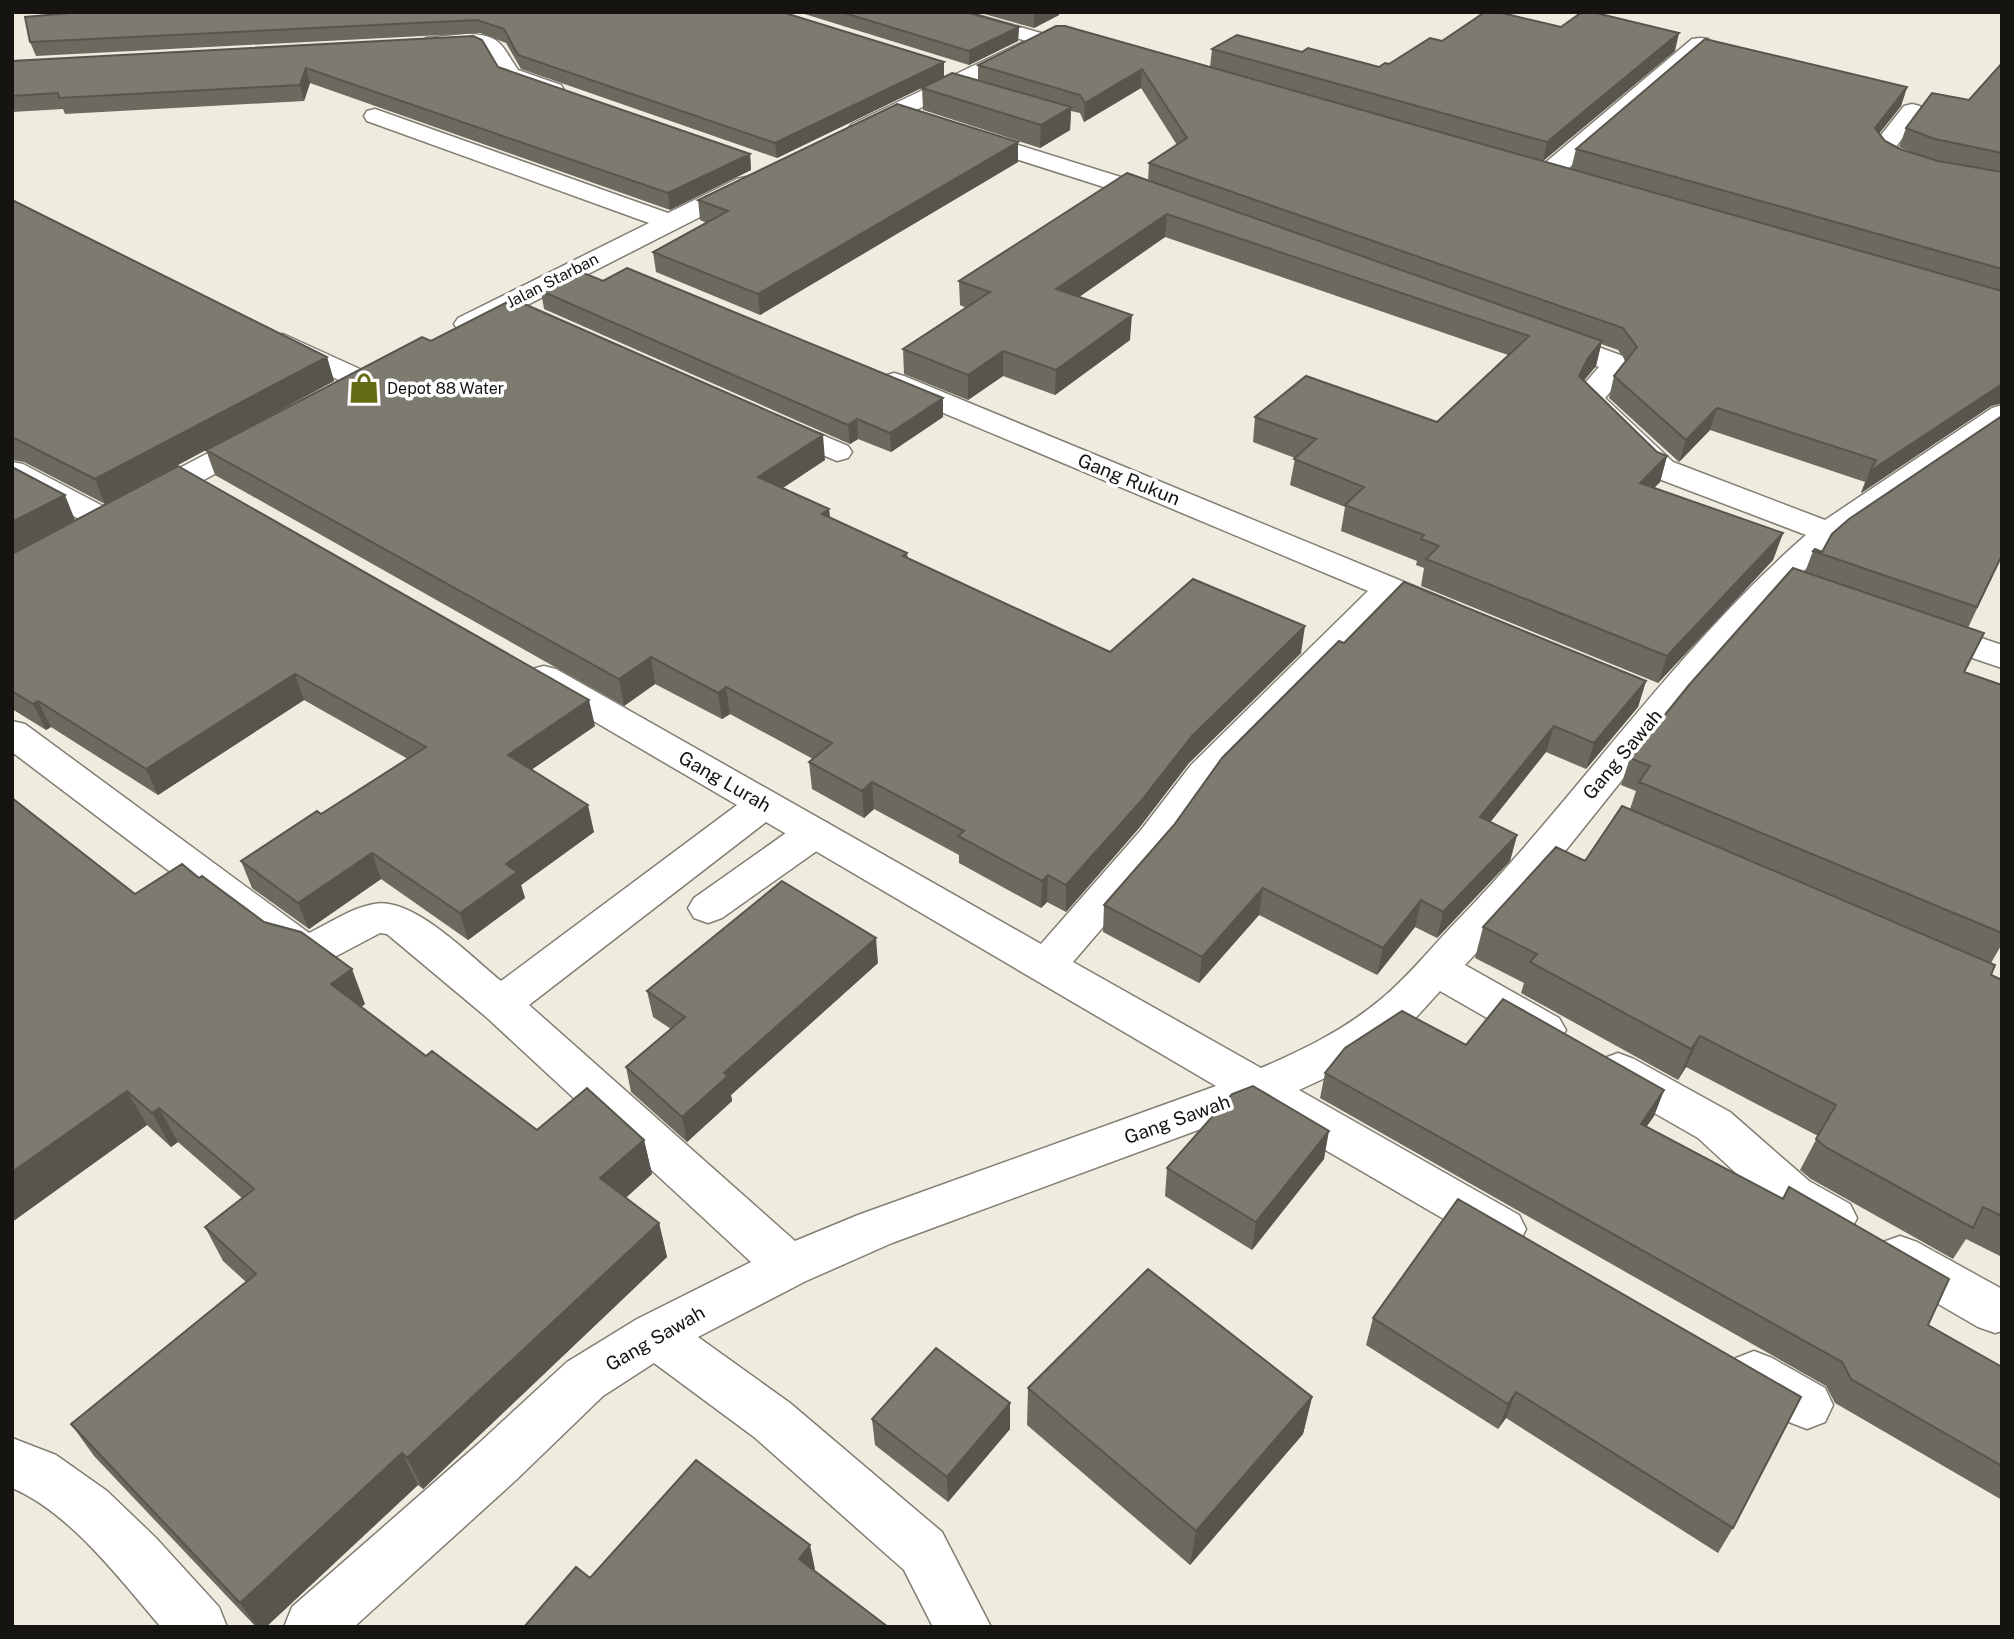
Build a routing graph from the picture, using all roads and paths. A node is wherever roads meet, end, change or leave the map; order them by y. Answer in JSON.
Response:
{"nodes":[{"id":1,"x":974,"y":20,"type":"edge"},
{"id":2,"x":1704,"y":40,"type":"edge"},
{"id":3,"x":414,"y":44,"type":"edge"},
{"id":4,"x":571,"y":96,"type":"edge"},
{"id":5,"x":1912,"y":111,"type":"dead end"},
{"id":6,"x":895,"y":112,"type":"junction"},
{"id":7,"x":375,"y":116,"type":"dead end"},
{"id":8,"x":836,"y":140,"type":"edge"},
{"id":9,"x":1521,"y":165,"type":"edge"},
{"id":10,"x":1548,"y":173,"type":"junction"},
{"id":11,"x":765,"y":174,"type":"edge"},
{"id":12,"x":1574,"y":180,"type":"edge"},
{"id":13,"x":2002,"y":184,"type":"edge"},
{"id":14,"x":1191,"y":207,"type":"edge"},
{"id":15,"x":669,"y":222,"type":"junction"},
{"id":16,"x":593,"y":259,"type":"junction"},
{"id":17,"x":632,"y":275,"type":"edge"},
{"id":18,"x":504,"y":304,"type":"junction"},
{"id":19,"x":541,"y":321,"type":"edge"},
{"id":20,"x":1527,"y":329,"type":"edge"},
{"id":21,"x":265,"y":333,"type":"edge"},
{"id":22,"x":446,"y":336,"type":"edge"},
{"id":23,"x":387,"y":368,"type":"edge"},
{"id":24,"x":864,"y":370,"type":"edge"},
{"id":25,"x":751,"y":414,"type":"edge"},
{"id":26,"x":2002,"y":414,"type":"edge"},
{"id":27,"x":282,"y":425,"type":"edge"},
{"id":28,"x":837,"y":452,"type":"dead end"},
{"id":29,"x":12,"y":471,"type":"edge"},
{"id":30,"x":189,"y":476,"type":"junction"},
{"id":31,"x":225,"y":496,"type":"edge"},
{"id":32,"x":1828,"y":532,"type":"junction"},
{"id":33,"x":1390,"y":588,"type":"junction"},
{"id":34,"x":1465,"y":619,"type":"edge"},
{"id":35,"x":1902,"y":622,"type":"edge"},
{"id":36,"x":2002,"y":657,"type":"edge"},
{"id":37,"x":510,"y":658,"type":"edge"},
{"id":38,"x":12,"y":733,"type":"edge"},
{"id":39,"x":764,"y":804,"type":"junction"},
{"id":40,"x":1579,"y":805,"type":"junction"},
{"id":41,"x":1617,"y":822,"type":"edge"},
{"id":42,"x":814,"y":833,"type":"junction"},
{"id":43,"x":708,"y":908,"type":"dead end"},
{"id":44,"x":1046,"y":966,"type":"junction"},
{"id":45,"x":1436,"y":969,"type":"junction"},
{"id":46,"x":499,"y":1004,"type":"junction"},
{"id":47,"x":1259,"y":1089,"type":"junction"},
{"id":48,"x":1533,"y":1247,"type":"edge"},
{"id":49,"x":789,"y":1266,"type":"junction"},
{"id":50,"x":1995,"y":1311,"type":"dead end"},
{"id":51,"x":656,"y":1335,"type":"junction"},
{"id":52,"x":1712,"y":1350,"type":"edge"},
{"id":53,"x":1807,"y":1405,"type":"dead end"},
{"id":54,"x":12,"y":1463,"type":"edge"},
{"id":55,"x":199,"y":1627,"type":"edge"},
{"id":56,"x":312,"y":1627,"type":"edge"},
{"id":57,"x":963,"y":1627,"type":"edge"}],
"edges":[{"from":1,"to":6,"type":"street"},
{"from":2,"to":10,"type":"street"},
{"from":3,"to":4,"type":"street"},
{"from":5,"to":13,"type":"street"},
{"from":6,"to":8,"type":"street"},
{"from":6,"to":14,"type":"street"},
{"from":7,"to":15,"type":"street"},
{"from":9,"to":10,"type":"street"},
{"from":10,"to":12,"type":"street"},
{"from":11,"to":15,"type":"street","name":"Jalan Starban"},
{"from":15,"to":16,"type":"street","name":"Jalan Starban"},
{"from":16,"to":17,"type":"street"},
{"from":16,"to":18,"type":"street","name":"Jalan Starban"},
{"from":18,"to":19,"type":"street"},
{"from":18,"to":22,"type":"street","name":"Jalan Starban"},
{"from":20,"to":32,"type":"street"},
{"from":21,"to":23,"type":"street"},
{"from":24,"to":33,"type":"street","name":"Gang Rukun"},
{"from":25,"to":28,"type":"street"},
{"from":26,"to":32,"type":"street","name":"Gang Sawah"},
{"from":27,"to":30,"type":"street"},
{"from":29,"to":30,"type":"street"},
{"from":30,"to":31,"type":"street"},
{"from":32,"to":40,"type":"street","name":"Gang Sawah"},
{"from":33,"to":34,"type":"street","name":"Gang Rukun"},
{"from":33,"to":44,"type":"street"},
{"from":35,"to":36,"type":"street"},
{"from":37,"to":39,"type":"street","name":"Gang Lurah"},
{"from":38,"to":46,"type":"street"},
{"from":39,"to":42,"type":"street","name":"Gang Lurah"},
{"from":39,"to":46,"type":"street"},
{"from":40,"to":41,"type":"street"},
{"from":40,"to":45,"type":"street","name":"Gang Sawah"},
{"from":42,"to":43,"type":"street"},
{"from":42,"to":44,"type":"street","name":"Gang Lurah"},
{"from":44,"to":47,"type":"street","name":"Gang Lurah"},
{"from":45,"to":47,"type":"street","name":"Gang Sawah"},
{"from":45,"to":50,"type":"street"},
{"from":46,"to":49,"type":"street"},
{"from":47,"to":48,"type":"street","name":"Gang Lurah"},
{"from":47,"to":49,"type":"street","name":"Gang Sawah"},
{"from":49,"to":51,"type":"street","name":"Gang Sawah"},
{"from":51,"to":56,"type":"street","name":"Gang Sawah"},
{"from":51,"to":57,"type":"street"},
{"from":52,"to":53,"type":"street"},
{"from":54,"to":55,"type":"street"}]}
